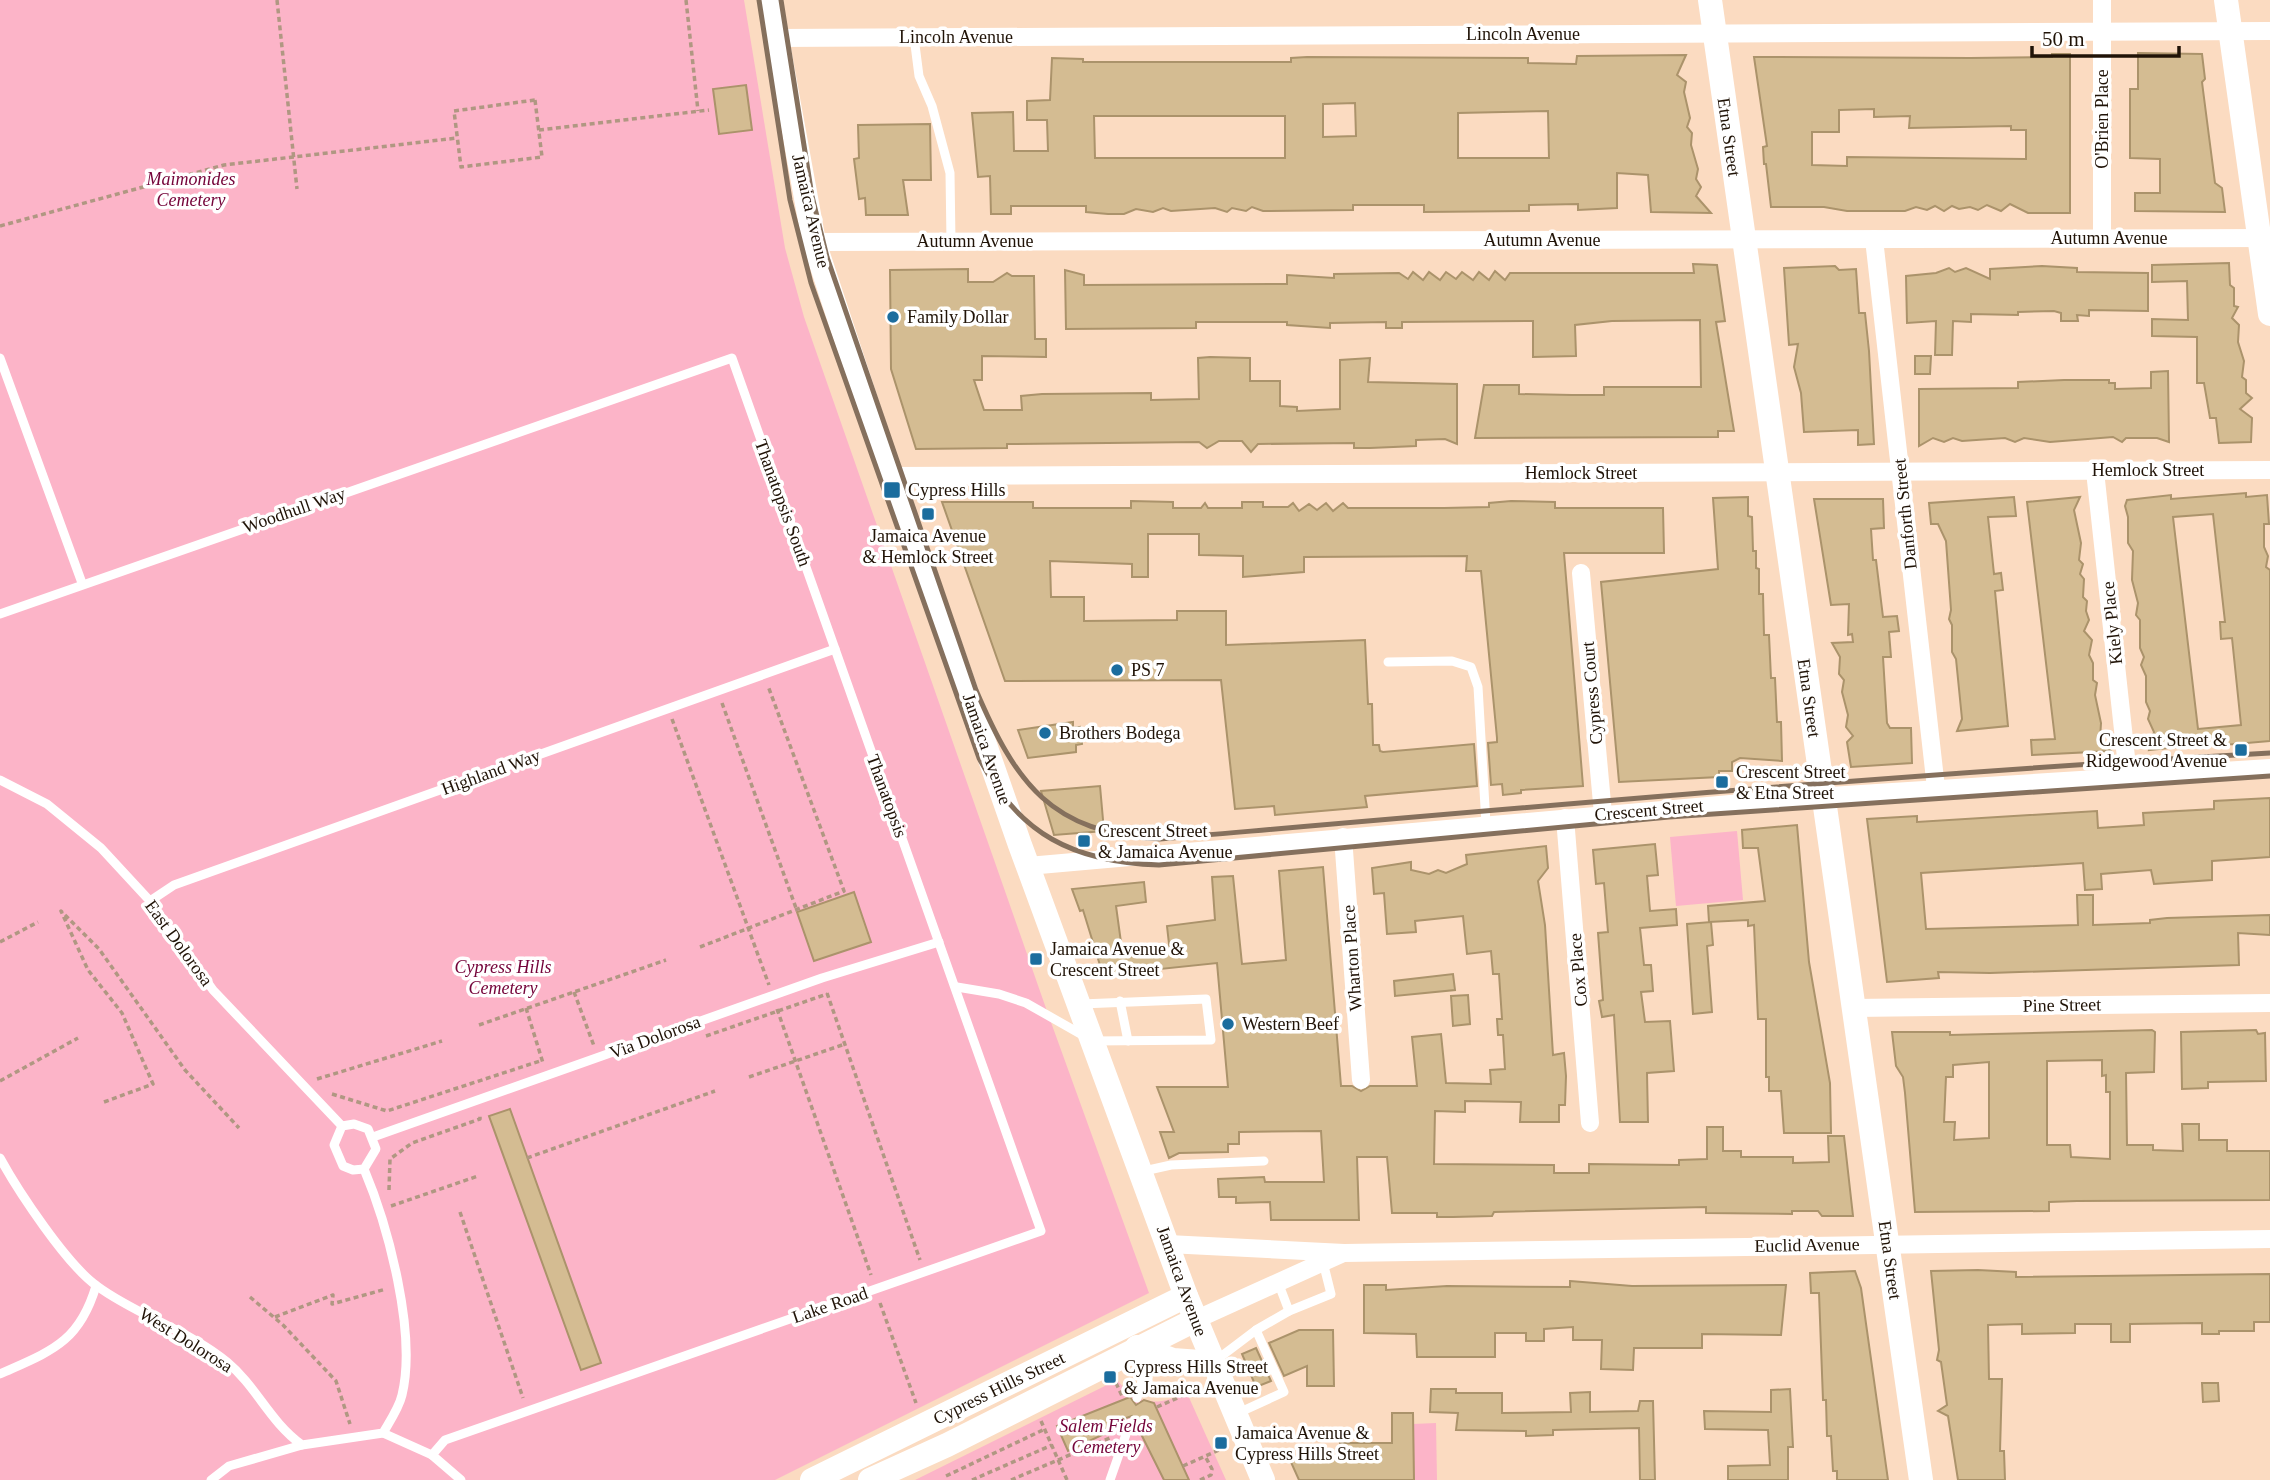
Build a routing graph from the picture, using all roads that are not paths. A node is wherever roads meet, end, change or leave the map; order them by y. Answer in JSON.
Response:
{"nodes":[{"id":1,"x":770,"y":0,"type":"edge"},
{"id":2,"x":1710,"y":0,"type":"edge"},
{"id":3,"x":2102,"y":0,"type":"edge"},
{"id":4,"x":2226,"y":0,"type":"edge"},
{"id":5,"x":2230,"y":31,"type":"junction"},
{"id":6,"x":2270,"y":31,"type":"edge"},
{"id":7,"x":2102,"y":32,"type":"junction"},
{"id":8,"x":1714,"y":33,"type":"junction"},
{"id":9,"x":914,"y":37,"type":"junction"},
{"id":10,"x":776,"y":38,"type":"junction"},
{"id":11,"x":2102,"y":238,"type":"junction"},
{"id":12,"x":2265,"y":238,"type":"edge"},
{"id":13,"x":1744,"y":239,"type":"junction"},
{"id":14,"x":1874,"y":239,"type":"junction"},
{"id":15,"x":951,"y":241,"type":"junction"},
{"id":16,"x":814,"y":242,"type":"junction"},
{"id":17,"x":2270,"y":314,"type":"edge"},
{"id":18,"x":0,"y":358,"type":"edge"},
{"id":19,"x":732,"y":358,"type":"joint"},
{"id":20,"x":2270,"y":470,"type":"edge"},
{"id":21,"x":1901,"y":471,"type":"junction"},
{"id":22,"x":2095,"y":471,"type":"junction"},
{"id":23,"x":1776,"y":472,"type":"junction"},
{"id":24,"x":891,"y":475,"type":"junction"},
{"id":25,"x":1581,"y":573,"type":"dead end"},
{"id":26,"x":82,"y":583,"type":"junction"},
{"id":27,"x":0,"y":614,"type":"edge"},
{"id":28,"x":835,"y":649,"type":"junction"},
{"id":29,"x":1388,"y":662,"type":"dead end"},
{"id":30,"x":2270,"y":768,"type":"edge"},
{"id":31,"x":2128,"y":776,"type":"junction"},
{"id":32,"x":0,"y":780,"type":"edge"},
{"id":33,"x":1936,"y":788,"type":"junction"},
{"id":34,"x":1823,"y":796,"type":"junction"},
{"id":35,"x":1602,"y":814,"type":"junction"},
{"id":36,"x":1565,"y":818,"type":"junction"},
{"id":37,"x":1486,"y":824,"type":"junction"},
{"id":38,"x":1343,"y":837,"type":"junction"},
{"id":39,"x":1028,"y":866,"type":"junction"},
{"id":40,"x":150,"y":901,"type":"junction"},
{"id":41,"x":939,"y":942,"type":"junction"},
{"id":42,"x":957,"y":987,"type":"junction"},
{"id":43,"x":1120,"y":1002,"type":"junction"},
{"id":44,"x":2270,"y":1003,"type":"edge"},
{"id":45,"x":1080,"y":1004,"type":"junction"},
{"id":46,"x":1854,"y":1008,"type":"junction"},
{"id":47,"x":1093,"y":1041,"type":"junction"},
{"id":48,"x":1128,"y":1041,"type":"junction"},
{"id":49,"x":1361,"y":1080,"type":"dead end"},
{"id":50,"x":1590,"y":1123,"type":"dead end"},
{"id":51,"x":342,"y":1126,"type":"junction"},
{"id":52,"x":373,"y":1137,"type":"junction"},
{"id":53,"x":0,"y":1158,"type":"edge"},
{"id":54,"x":1264,"y":1161,"type":"dead end"},
{"id":55,"x":364,"y":1169,"type":"junction"},
{"id":56,"x":1141,"y":1171,"type":"junction"},
{"id":57,"x":2270,"y":1239,"type":"edge"},
{"id":58,"x":1168,"y":1244,"type":"junction"},
{"id":59,"x":1887,"y":1244,"type":"junction"},
{"id":60,"x":1344,"y":1253,"type":"junction"},
{"id":61,"x":1323,"y":1262,"type":"junction"},
{"id":62,"x":1278,"y":1282,"type":"junction"},
{"id":63,"x":96,"y":1286,"type":"junction"},
{"id":64,"x":1186,"y":1296,"type":"junction"},
{"id":65,"x":1289,"y":1311,"type":"junction"},
{"id":66,"x":1195,"y":1320,"type":"junction"},
{"id":67,"x":1256,"y":1329,"type":"junction"},
{"id":68,"x":1132,"y":1337,"type":"junction"},
{"id":69,"x":1213,"y":1363,"type":"junction"},
{"id":70,"x":0,"y":1374,"type":"edge"},
{"id":71,"x":1137,"y":1398,"type":"dead end"},
{"id":72,"x":1235,"y":1414,"type":"junction"},
{"id":73,"x":1130,"y":1423,"type":"dead end"},
{"id":74,"x":383,"y":1433,"type":"junction"},
{"id":75,"x":302,"y":1445,"type":"junction"},
{"id":76,"x":432,"y":1455,"type":"junction"},
{"id":77,"x":211,"y":1480,"type":"edge"},
{"id":78,"x":461,"y":1480,"type":"edge"},
{"id":79,"x":812,"y":1480,"type":"edge"},
{"id":80,"x":870,"y":1480,"type":"edge"},
{"id":81,"x":1110,"y":1480,"type":"edge"},
{"id":82,"x":1263,"y":1480,"type":"edge"},
{"id":83,"x":1921,"y":1480,"type":"edge"}],
"edges":[{"from":1,"to":10,"type":"main road","name":"Jamaica Avenue"},
{"from":2,"to":8,"type":"main road","name":"Etna Street"},
{"from":3,"to":7,"type":"street","name":"O'Brien Place"},
{"from":4,"to":5,"type":"main road"},
{"from":5,"to":6,"type":"street","name":"Lincoln Avenue"},
{"from":5,"to":7,"type":"street","name":"Lincoln Avenue"},
{"from":5,"to":12,"type":"main road"},
{"from":7,"to":8,"type":"street","name":"Lincoln Avenue"},
{"from":7,"to":11,"type":"street","name":"O'Brien Place"},
{"from":8,"to":9,"type":"street","name":"Lincoln Avenue"},
{"from":8,"to":13,"type":"main road","name":"Etna Street"},
{"from":9,"to":10,"type":"street","name":"Lincoln Avenue"},
{"from":9,"to":15,"type":"lane"},
{"from":10,"to":16,"type":"main road","name":"Jamaica Avenue"},
{"from":11,"to":12,"type":"street","name":"Autumn Avenue"},
{"from":11,"to":14,"type":"street","name":"Autumn Avenue"},
{"from":12,"to":17,"type":"main road"},
{"from":13,"to":14,"type":"street","name":"Autumn Avenue"},
{"from":13,"to":15,"type":"street","name":"Autumn Avenue"},
{"from":13,"to":23,"type":"main road","name":"Etna Street"},
{"from":14,"to":21,"type":"street","name":"Danforth Street"},
{"from":15,"to":16,"type":"street","name":"Autumn Avenue"},
{"from":16,"to":24,"type":"main road","name":"Jamaica Avenue"},
{"from":18,"to":26,"type":"lane"},
{"from":19,"to":26,"type":"lane","name":"Woodhull Way"},
{"from":19,"to":28,"type":"lane","name":"Thanatopsis South"},
{"from":20,"to":22,"type":"street","name":"Hemlock Street"},
{"from":21,"to":22,"type":"street","name":"Hemlock Street"},
{"from":21,"to":23,"type":"street","name":"Hemlock Street"},
{"from":21,"to":33,"type":"street","name":"Danforth Street"},
{"from":22,"to":31,"type":"street","name":"Kiely Place"},
{"from":23,"to":24,"type":"street","name":"Hemlock Street"},
{"from":23,"to":34,"type":"main road","name":"Etna Street"},
{"from":24,"to":39,"type":"main road","name":"Jamaica Avenue"},
{"from":25,"to":35,"type":"street","name":"Cypress Court"},
{"from":26,"to":27,"type":"lane","name":"Woodhull Way"},
{"from":28,"to":40,"type":"lane","name":"Highland Way"},
{"from":28,"to":41,"type":"lane","name":"Thanatopsis"},
{"from":29,"to":37,"type":"lane"},
{"from":30,"to":31,"type":"street","name":"Crescent Street"},
{"from":31,"to":33,"type":"street","name":"Crescent Street"},
{"from":32,"to":40,"type":"lane","name":"East Dolorosa"},
{"from":33,"to":34,"type":"street","name":"Crescent Street"},
{"from":34,"to":35,"type":"street","name":"Crescent Street"},
{"from":34,"to":46,"type":"main road","name":"Etna Street"},
{"from":35,"to":36,"type":"street","name":"Crescent Street"},
{"from":36,"to":37,"type":"street","name":"Crescent Street"},
{"from":36,"to":50,"type":"street","name":"Cox Place"},
{"from":37,"to":38,"type":"street","name":"Crescent Street"},
{"from":38,"to":39,"type":"street","name":"Crescent Street"},
{"from":38,"to":49,"type":"street","name":"Wharton Place"},
{"from":39,"to":45,"type":"main road","name":"Jamaica Avenue"},
{"from":40,"to":51,"type":"lane","name":"East Dolorosa"},
{"from":41,"to":42,"type":"lane","name":"Thanatopsis"},
{"from":41,"to":52,"type":"lane","name":"Via Dolorosa"},
{"from":42,"to":47,"type":"lane"},
{"from":42,"to":76,"type":"lane","name":"Lake Road"},
{"from":43,"to":45,"type":"lane"},
{"from":43,"to":48,"type":"lane"},
{"from":43,"to":48,"type":"lane"},
{"from":44,"to":46,"type":"street","name":"Pine Street"},
{"from":45,"to":47,"type":"main road","name":"Jamaica Avenue"},
{"from":46,"to":59,"type":"main road","name":"Etna Street"},
{"from":47,"to":48,"type":"lane"},
{"from":47,"to":56,"type":"main road","name":"Jamaica Avenue"},
{"from":51,"to":52,"type":"lane"},
{"from":51,"to":55,"type":"lane"},
{"from":52,"to":55,"type":"lane"},
{"from":53,"to":63,"type":"lane","name":"West Dolorosa"},
{"from":54,"to":56,"type":"lane"},
{"from":55,"to":74,"type":"lane"},
{"from":56,"to":58,"type":"main road","name":"Jamaica Avenue"},
{"from":57,"to":59,"type":"street","name":"Euclid Avenue"},
{"from":58,"to":60,"type":"street","name":"Euclid Avenue"},
{"from":58,"to":64,"type":"main road","name":"Jamaica Avenue"},
{"from":59,"to":60,"type":"street","name":"Euclid Avenue"},
{"from":59,"to":83,"type":"main road","name":"Etna Street"},
{"from":60,"to":61,"type":"street","name":"Euclid Avenue"},
{"from":61,"to":62,"type":"street","name":"Euclid Avenue"},
{"from":61,"to":65,"type":"lane"},
{"from":62,"to":65,"type":"lane"},
{"from":62,"to":66,"type":"street","name":"Euclid Avenue"},
{"from":63,"to":70,"type":"lane"},
{"from":63,"to":75,"type":"lane","name":"West Dolorosa"},
{"from":64,"to":66,"type":"main road","name":"Jamaica Avenue"},
{"from":64,"to":68,"type":"main road","name":"Cypress Hills Street"},
{"from":65,"to":67,"type":"lane"},
{"from":66,"to":68,"type":"main road","name":"Cypress Hills Street"},
{"from":66,"to":69,"type":"main road","name":"Jamaica Avenue"},
{"from":67,"to":69,"type":"lane"},
{"from":67,"to":72,"type":"lane"},
{"from":68,"to":69,"type":"main road"},
{"from":68,"to":71,"type":"lane"},
{"from":68,"to":79,"type":"main road","name":"Cypress Hills Street"},
{"from":68,"to":80,"type":"main road","name":"Cypress Hills Street"},
{"from":69,"to":72,"type":"main road","name":"Jamaica Avenue"},
{"from":72,"to":82,"type":"main road","name":"Jamaica Avenue"},
{"from":73,"to":81,"type":"lane"},
{"from":74,"to":75,"type":"lane"},
{"from":74,"to":76,"type":"lane"},
{"from":75,"to":77,"type":"lane"},
{"from":76,"to":78,"type":"lane"}]}
